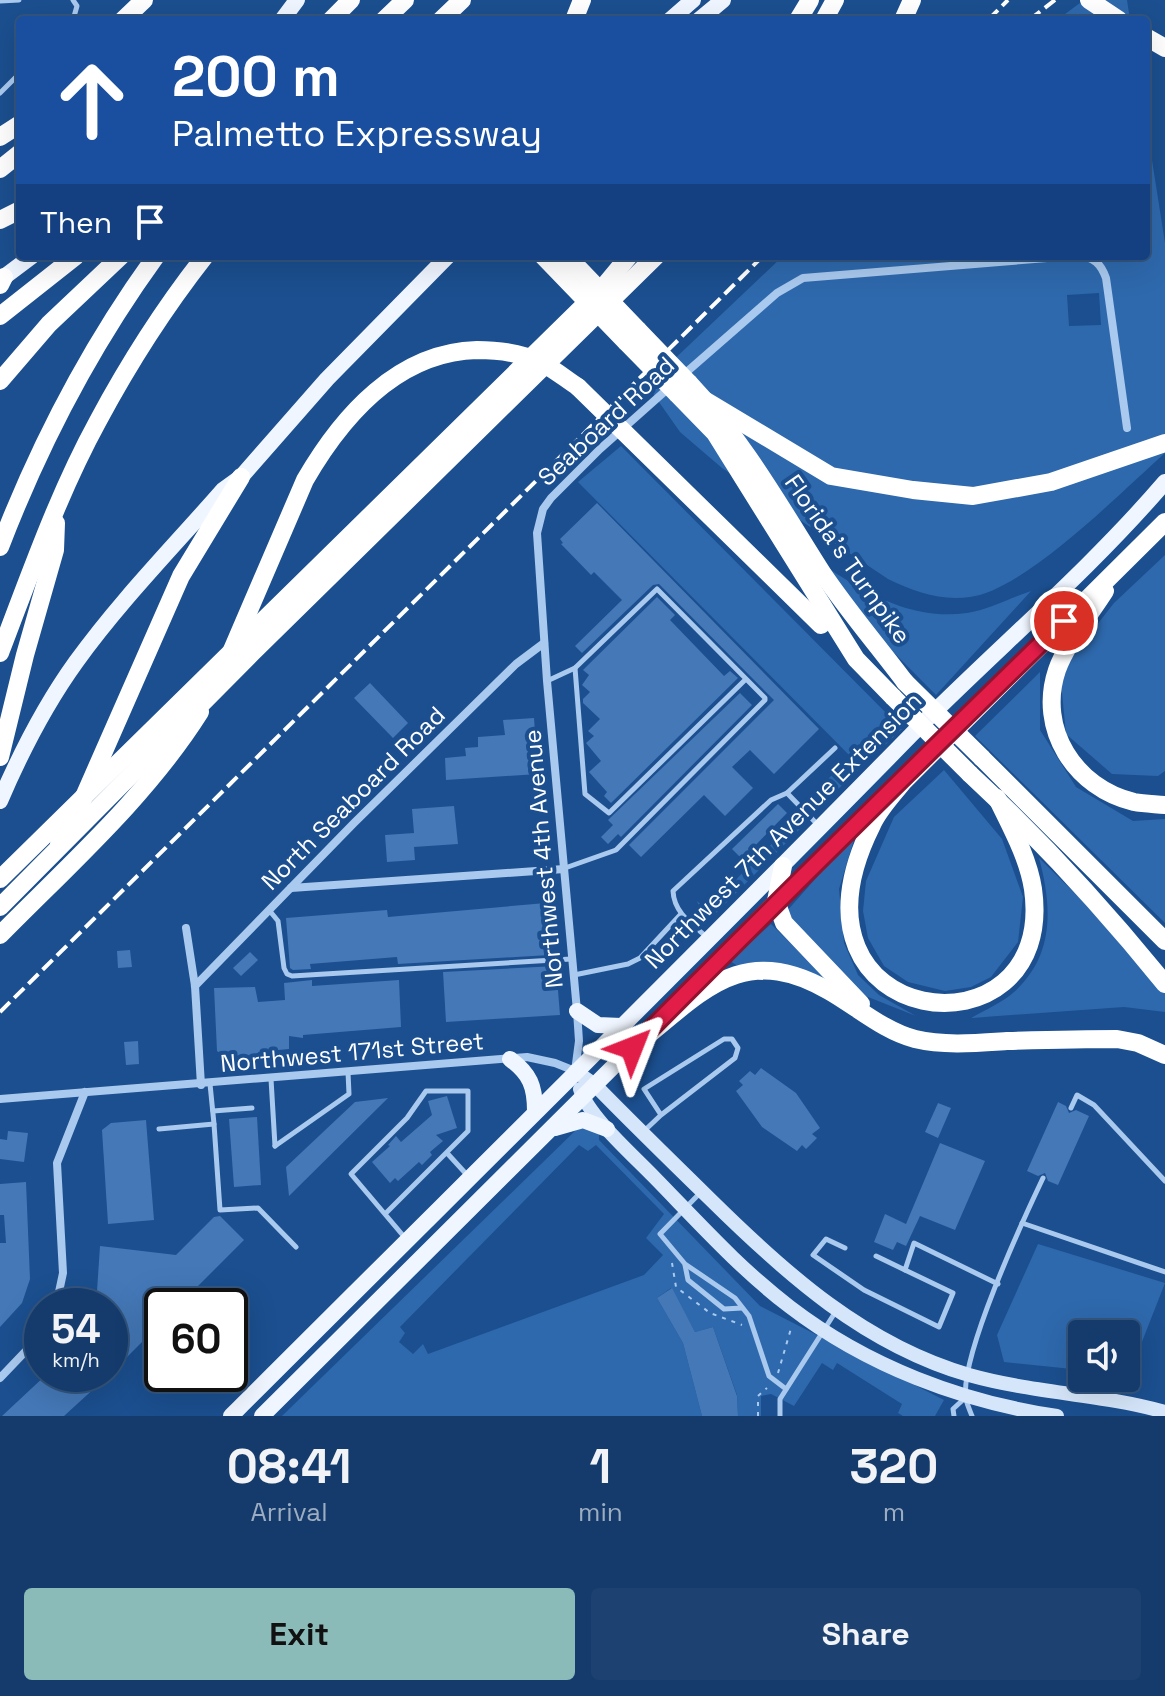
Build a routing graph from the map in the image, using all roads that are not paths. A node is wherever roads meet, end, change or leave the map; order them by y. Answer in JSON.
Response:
{"nodes":[{"id":1,"x":19,"y":0,"type":"edge"},
{"id":2,"x":144,"y":0,"type":"edge"},
{"id":3,"x":351,"y":0,"type":"edge"},
{"id":4,"x":405,"y":0,"type":"edge"},
{"id":5,"x":462,"y":0,"type":"edge"},
{"id":6,"x":693,"y":0,"type":"edge"},
{"id":7,"x":723,"y":0,"type":"edge"},
{"id":8,"x":1089,"y":0,"type":"edge"},
{"id":9,"x":0,"y":1,"type":"edge"},
{"id":10,"x":127,"y":16,"type":"edge"},
{"id":11,"x":335,"y":16,"type":"edge"},
{"id":12,"x":388,"y":16,"type":"edge"},
{"id":13,"x":445,"y":16,"type":"edge"},
{"id":14,"x":675,"y":16,"type":"edge"},
{"id":15,"x":704,"y":16,"type":"edge"},
{"id":16,"x":1113,"y":16,"type":"edge"},
{"id":17,"x":16,"y":77,"type":"edge"},
{"id":18,"x":0,"y":93,"type":"edge"},
{"id":19,"x":16,"y":156,"type":"edge"},
{"id":20,"x":0,"y":169,"type":"edge"},
{"id":21,"x":27,"y":260,"type":"edge"},
{"id":22,"x":71,"y":260,"type":"edge"},
{"id":23,"x":117,"y":260,"type":"edge"},
{"id":24,"x":153,"y":260,"type":"edge"},
{"id":25,"x":202,"y":260,"type":"edge"},
{"id":26,"x":444,"y":260,"type":"edge"},
{"id":27,"x":547,"y":260,"type":"edge"},
{"id":28,"x":570,"y":260,"type":"edge"},
{"id":29,"x":626,"y":260,"type":"edge"},
{"id":30,"x":652,"y":260,"type":"edge"},
{"id":31,"x":998,"y":260,"type":"edge"},
{"id":32,"x":1094,"y":260,"type":"edge"},
{"id":33,"x":1,"y":281,"type":"edge"},
{"id":34,"x":0,"y":316,"type":"edge"},
{"id":35,"x":632,"y":336,"type":"junction"},
{"id":36,"x":0,"y":381,"type":"edge"},
{"id":37,"x":683,"y":388,"type":"junction"},
{"id":38,"x":706,"y":401,"type":"junction"},
{"id":39,"x":1127,"y":428,"type":"dead end"},
{"id":40,"x":1165,"y":443,"type":"edge"},
{"id":41,"x":241,"y":477,"type":"junction"},
{"id":42,"x":1165,"y":482,"type":"edge"},
{"id":43,"x":57,"y":509,"type":"junction"},
{"id":44,"x":1165,"y":522,"type":"edge"},
{"id":45,"x":0,"y":547,"type":"edge"},
{"id":46,"x":1122,"y":564,"type":"junction"},
{"id":47,"x":544,"y":643,"type":"junction"},
{"id":48,"x":0,"y":653,"type":"edge"},
{"id":49,"x":856,"y":659,"type":"junction"},
{"id":50,"x":575,"y":668,"type":"junction"},
{"id":51,"x":746,"y":679,"type":"junction"},
{"id":52,"x":547,"y":681,"type":"junction"},
{"id":53,"x":899,"y":689,"type":"junction"},
{"id":54,"x":835,"y":748,"type":"dead end"},
{"id":55,"x":0,"y":757,"type":"edge"},
{"id":56,"x":904,"y":781,"type":"junction"},
{"id":57,"x":787,"y":793,"type":"junction"},
{"id":58,"x":997,"y":798,"type":"junction"},
{"id":59,"x":0,"y":801,"type":"edge"},
{"id":60,"x":1165,"y":805,"type":"edge"},
{"id":61,"x":821,"y":828,"type":"junction"},
{"id":62,"x":783,"y":866,"type":"junction"},
{"id":63,"x":564,"y":869,"type":"junction"},
{"id":64,"x":0,"y":879,"type":"edge"},
{"id":65,"x":290,"y":888,"type":"junction"},
{"id":66,"x":776,"y":901,"type":"junction"},
{"id":67,"x":0,"y":907,"type":"edge"},
{"id":68,"x":269,"y":910,"type":"junction"},
{"id":69,"x":681,"y":914,"type":"junction"},
{"id":70,"x":186,"y":928,"type":"dead end"},
{"id":71,"x":4,"y":932,"type":"edge"},
{"id":72,"x":710,"y":939,"type":"junction"},
{"id":73,"x":1165,"y":941,"type":"edge"},
{"id":74,"x":572,"y":959,"type":"junction"},
{"id":75,"x":574,"y":975,"type":"junction"},
{"id":76,"x":1165,"y":984,"type":"edge"},
{"id":77,"x":195,"y":986,"type":"junction"},
{"id":78,"x":577,"y":1011,"type":"junction"},
{"id":79,"x":876,"y":1020,"type":"junction"},
{"id":80,"x":621,"y":1026,"type":"junction"},
{"id":81,"x":632,"y":1048,"type":"junction"},
{"id":82,"x":1165,"y":1055,"type":"edge"},
{"id":83,"x":510,"y":1059,"type":"junction"},
{"id":84,"x":575,"y":1071,"type":"junction"},
{"id":85,"x":348,"y":1072,"type":"junction"},
{"id":86,"x":271,"y":1079,"type":"junction"},
{"id":87,"x":205,"y":1084,"type":"junction"},
{"id":88,"x":595,"y":1085,"type":"junction"},
{"id":89,"x":85,"y":1092,"type":"junction"},
{"id":90,"x":582,"y":1097,"type":"junction"},
{"id":91,"x":0,"y":1099,"type":"edge"},
{"id":92,"x":252,"y":1108,"type":"dead end"},
{"id":93,"x":1071,"y":1108,"type":"dead end"},
{"id":94,"x":213,"y":1111,"type":"junction"},
{"id":95,"x":535,"y":1111,"type":"junction"},
{"id":96,"x":661,"y":1115,"type":"junction"},
{"id":97,"x":214,"y":1124,"type":"junction"},
{"id":98,"x":159,"y":1129,"type":"dead end"},
{"id":99,"x":607,"y":1129,"type":"junction"},
{"id":100,"x":550,"y":1130,"type":"junction"},
{"id":101,"x":642,"y":1133,"type":"junction"},
{"id":102,"x":447,"y":1153,"type":"junction"},
{"id":103,"x":469,"y":1177,"type":"junction"},
{"id":104,"x":1043,"y":1178,"type":"dead end"},
{"id":105,"x":1165,"y":1181,"type":"edge"},
{"id":106,"x":702,"y":1192,"type":"junction"},
{"id":107,"x":685,"y":1209,"type":"junction"},
{"id":108,"x":385,"y":1214,"type":"junction"},
{"id":109,"x":1022,"y":1223,"type":"junction"},
{"id":110,"x":407,"y":1240,"type":"junction"},
{"id":111,"x":296,"y":1247,"type":"dead end"},
{"id":112,"x":845,"y":1248,"type":"dead end"},
{"id":113,"x":876,"y":1256,"type":"dead end"},
{"id":114,"x":685,"y":1264,"type":"junction"},
{"id":115,"x":905,"y":1270,"type":"junction"},
{"id":116,"x":1165,"y":1272,"type":"edge"},
{"id":117,"x":998,"y":1284,"type":"junction"},
{"id":118,"x":60,"y":1288,"type":"edge"},
{"id":119,"x":742,"y":1308,"type":"junction"},
{"id":120,"x":837,"y":1311,"type":"junction"},
{"id":121,"x":824,"y":1329,"type":"junction"},
{"id":122,"x":24,"y":1353,"type":"edge"},
{"id":123,"x":967,"y":1374,"type":"junction"},
{"id":124,"x":0,"y":1378,"type":"edge"},
{"id":125,"x":786,"y":1389,"type":"junction"},
{"id":126,"x":965,"y":1397,"type":"junction"},
{"id":127,"x":1165,"y":1412,"type":"edge"},
{"id":128,"x":231,"y":1416,"type":"edge"},
{"id":129,"x":262,"y":1416,"type":"edge"},
{"id":130,"x":780,"y":1416,"type":"edge"},
{"id":131,"x":954,"y":1416,"type":"edge"},
{"id":132,"x":972,"y":1416,"type":"edge"},
{"id":133,"x":1057,"y":1416,"type":"edge"}],
"edges":[{"from":1,"to":9,"type":"lane"},
{"from":2,"to":10,"type":"highway"},
{"from":3,"to":11,"type":"highway"},
{"from":4,"to":12,"type":"highway"},
{"from":5,"to":13,"type":"highway"},
{"from":6,"to":14,"type":"main road"},
{"from":7,"to":15,"type":"main road"},
{"from":8,"to":16,"type":"highway"},
{"from":17,"to":18,"type":"lane"},
{"from":19,"to":20,"type":"highway"},
{"from":21,"to":33,"type":"main road"},
{"from":22,"to":34,"type":"highway"},
{"from":23,"to":36,"type":"highway"},
{"from":24,"to":45,"type":"highway"},
{"from":25,"to":43,"type":"highway"},
{"from":26,"to":41,"type":"main road"},
{"from":27,"to":35,"type":"highway"},
{"from":28,"to":35,"type":"highway"},
{"from":29,"to":64,"type":"highway","bridge":true},
{"from":30,"to":67,"type":"highway","bridge":true},
{"from":31,"to":47,"type":"street","name":"Seaboard Road"},
{"from":32,"to":39,"type":"street"},
{"from":35,"to":37,"type":"highway","bridge":true},
{"from":37,"to":38,"type":"highway"},
{"from":37,"to":49,"type":"highway"},
{"from":38,"to":40,"type":"highway"},
{"from":38,"to":53,"type":"highway","name":"Florida's Turnpike"},
{"from":41,"to":59,"type":"main road"},
{"from":41,"to":71,"type":"highway"},
{"from":42,"to":61,"type":"main road","name":"Northwest 7th Avenue Extension"},
{"from":43,"to":48,"type":"highway"},
{"from":43,"to":55,"type":"highway"},
{"from":44,"to":46,"type":"highway"},
{"from":46,"to":56,"type":"highway"},
{"from":46,"to":60,"type":"highway"},
{"from":47,"to":52,"type":"street","name":"Northwest 4th Avenue"},
{"from":47,"to":65,"type":"street","name":"North Seaboard Road"},
{"from":49,"to":53,"type":"highway"},
{"from":49,"to":71,"type":"highway","bridge":true},
{"from":50,"to":51,"type":"lane"},
{"from":50,"to":51,"type":"lane"},
{"from":50,"to":52,"type":"lane"},
{"from":51,"to":63,"type":"lane"},
{"from":52,"to":63,"type":"street","name":"Northwest 4th Avenue"},
{"from":53,"to":58,"type":"highway","bridge":true},
{"from":53,"to":73,"type":"highway","name":"Florida's Turnpike","bridge":true},
{"from":54,"to":57,"type":"lane"},
{"from":56,"to":58,"type":"highway"},
{"from":56,"to":66,"type":"main road","name":"Northwest 7th Avenue Extension"},
{"from":57,"to":61,"type":"lane"},
{"from":57,"to":69,"type":"lane"},
{"from":58,"to":76,"type":"highway"},
{"from":61,"to":62,"type":"main road","name":"Northwest 7th Avenue Extension"},
{"from":62,"to":66,"type":"highway"},
{"from":62,"to":72,"type":"main road","name":"Northwest 7th Avenue Extension"},
{"from":63,"to":65,"type":"street"},
{"from":63,"to":74,"type":"street","name":"Northwest 4th Avenue"},
{"from":65,"to":68,"type":"street","name":"North Seaboard Road"},
{"from":66,"to":79,"type":"highway"},
{"from":66,"to":81,"type":"main road","name":"Northwest 7th Avenue Extension"},
{"from":68,"to":74,"type":"lane"},
{"from":68,"to":77,"type":"street","name":"North Seaboard Road"},
{"from":69,"to":72,"type":"lane"},
{"from":69,"to":75,"type":"lane"},
{"from":70,"to":77,"type":"street"},
{"from":72,"to":80,"type":"main road","name":"Northwest 7th Avenue Extension"},
{"from":74,"to":75,"type":"street","name":"Northwest 4th Avenue"},
{"from":75,"to":78,"type":"street","name":"Northwest 4th Avenue"},
{"from":77,"to":87,"type":"street"},
{"from":78,"to":80,"type":"main road"},
{"from":78,"to":84,"type":"street","name":"Northwest 4th Avenue"},
{"from":79,"to":81,"type":"highway"},
{"from":79,"to":82,"type":"highway"},
{"from":80,"to":84,"type":"main road","name":"Northwest 7th Avenue Extension"},
{"from":81,"to":88,"type":"main road","name":"Northwest 7th Avenue Extension"},
{"from":83,"to":84,"type":"street","name":"Northwest 171st Street"},
{"from":83,"to":85,"type":"street","name":"Northwest 171st Street"},
{"from":83,"to":95,"type":"main road"},
{"from":84,"to":88,"type":"street"},
{"from":84,"to":90,"type":"street"},
{"from":84,"to":95,"type":"main road","name":"Northwest 7th Avenue Extension"},
{"from":85,"to":86,"type":"street","name":"Northwest 171st Street"},
{"from":85,"to":86,"type":"lane"},
{"from":86,"to":87,"type":"street","name":"Northwest 171st Street"},
{"from":87,"to":89,"type":"street","name":"Northwest 171st Street"},
{"from":87,"to":94,"type":"lane"},
{"from":88,"to":90,"type":"main road","name":"Northwest 7th Avenue Extension"},
{"from":88,"to":101,"type":"street"},
{"from":89,"to":91,"type":"street","name":"Northwest 171st Street"},
{"from":89,"to":118,"type":"street"},
{"from":90,"to":99,"type":"street"},
{"from":90,"to":100,"type":"main road","name":"Northwest 7th Avenue Extension"},
{"from":92,"to":94,"type":"lane"},
{"from":93,"to":105,"type":"lane"},
{"from":94,"to":97,"type":"lane"},
{"from":95,"to":103,"type":"main road","name":"Northwest 7th Avenue Extension"},
{"from":96,"to":96,"type":"lane"},
{"from":96,"to":101,"type":"lane"},
{"from":97,"to":98,"type":"lane"},
{"from":97,"to":111,"type":"lane"},
{"from":99,"to":100,"type":"main road"},
{"from":99,"to":107,"type":"street"},
{"from":100,"to":129,"type":"main road","name":"Northwest 7th Avenue Extension"},
{"from":101,"to":106,"type":"street"},
{"from":102,"to":103,"type":"lane"},
{"from":102,"to":108,"type":"lane"},
{"from":102,"to":108,"type":"lane"},
{"from":103,"to":110,"type":"main road","name":"Northwest 7th Avenue Extension"},
{"from":104,"to":109,"type":"lane"},
{"from":106,"to":107,"type":"lane"},
{"from":106,"to":120,"type":"street"},
{"from":107,"to":114,"type":"lane"},
{"from":107,"to":121,"type":"street"},
{"from":108,"to":110,"type":"lane"},
{"from":109,"to":116,"type":"lane"},
{"from":109,"to":117,"type":"lane"},
{"from":110,"to":128,"type":"main road","name":"Northwest 7th Avenue Extension"},
{"from":112,"to":115,"type":"lane"},
{"from":113,"to":115,"type":"lane"},
{"from":114,"to":119,"type":"lane"},
{"from":114,"to":119,"type":"lane"},
{"from":115,"to":117,"type":"lane"},
{"from":117,"to":123,"type":"lane"},
{"from":119,"to":125,"type":"lane"},
{"from":120,"to":121,"type":"lane"},
{"from":120,"to":123,"type":"street"},
{"from":121,"to":125,"type":"lane"},
{"from":121,"to":126,"type":"street"},
{"from":122,"to":124,"type":"street"},
{"from":123,"to":126,"type":"lane"},
{"from":123,"to":127,"type":"street"},
{"from":125,"to":130,"type":"lane"},
{"from":126,"to":131,"type":"lane"},
{"from":126,"to":132,"type":"lane"},
{"from":126,"to":133,"type":"street"}]}
